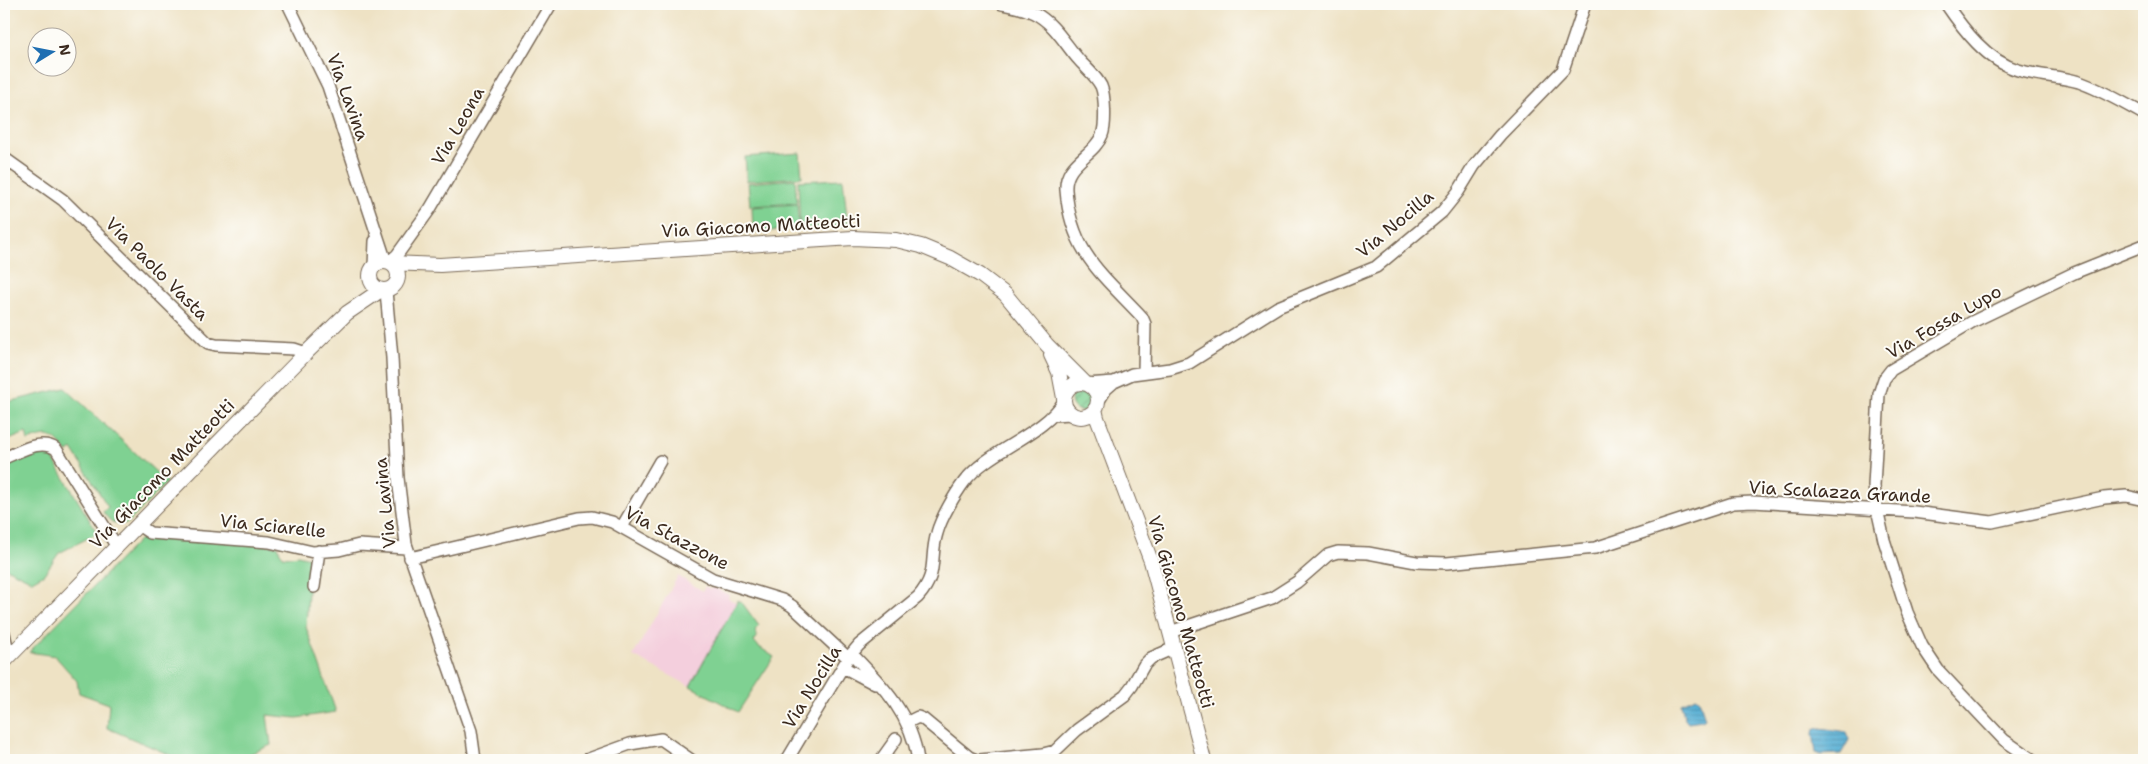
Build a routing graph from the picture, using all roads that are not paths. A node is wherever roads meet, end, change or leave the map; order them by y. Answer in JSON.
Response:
{"nodes":[{"id":1,"x":288,"y":4,"type":"edge"},
{"id":2,"x":551,"y":4,"type":"edge"},
{"id":3,"x":1002,"y":4,"type":"edge"},
{"id":4,"x":1585,"y":4,"type":"edge"},
{"id":5,"x":1946,"y":4,"type":"edge"},
{"id":6,"x":2144,"y":114,"type":"edge"},
{"id":7,"x":4,"y":158,"type":"edge"},
{"id":8,"x":2144,"y":245,"type":"edge"},
{"id":9,"x":440,"y":265,"type":"junction"},
{"id":10,"x":382,"y":266,"type":"junction"},
{"id":11,"x":388,"y":288,"type":"junction"},
{"id":12,"x":347,"y":313,"type":"junction"},
{"id":13,"x":1047,"y":345,"type":"junction"},
{"id":14,"x":306,"y":353,"type":"junction"},
{"id":15,"x":1144,"y":372,"type":"junction"},
{"id":16,"x":1114,"y":382,"type":"junction"},
{"id":17,"x":1086,"y":384,"type":"junction"},
{"id":18,"x":1064,"y":399,"type":"junction"},
{"id":19,"x":1097,"y":406,"type":"junction"},
{"id":20,"x":1054,"y":415,"type":"junction"},
{"id":21,"x":1074,"y":416,"type":"junction"},
{"id":22,"x":4,"y":458,"type":"edge"},
{"id":23,"x":660,"y":461,"type":"dead end"},
{"id":24,"x":1119,"y":475,"type":"junction"},
{"id":25,"x":2144,"y":500,"type":"edge"},
{"id":26,"x":1877,"y":509,"type":"junction"},
{"id":27,"x":138,"y":525,"type":"junction"},
{"id":28,"x":622,"y":527,"type":"junction"},
{"id":29,"x":117,"y":547,"type":"junction"},
{"id":30,"x":319,"y":552,"type":"junction"},
{"id":31,"x":408,"y":553,"type":"junction"},
{"id":32,"x":314,"y":587,"type":"dead end"},
{"id":33,"x":1170,"y":632,"type":"junction"},
{"id":34,"x":4,"y":633,"type":"edge"},
{"id":35,"x":1174,"y":648,"type":"junction"},
{"id":36,"x":6,"y":659,"type":"edge"},
{"id":37,"x":848,"y":659,"type":"junction"},
{"id":38,"x":908,"y":722,"type":"junction"},
{"id":39,"x":896,"y":739,"type":"dead end"},
{"id":40,"x":1013,"y":758,"type":"edge"},
{"id":41,"x":475,"y":760,"type":"edge"},
{"id":42,"x":586,"y":760,"type":"edge"},
{"id":43,"x":691,"y":760,"type":"edge"},
{"id":44,"x":787,"y":760,"type":"edge"},
{"id":45,"x":881,"y":760,"type":"edge"},
{"id":46,"x":918,"y":760,"type":"edge"},
{"id":47,"x":976,"y":760,"type":"edge"},
{"id":48,"x":980,"y":760,"type":"edge"},
{"id":49,"x":1207,"y":760,"type":"edge"},
{"id":50,"x":2032,"y":760,"type":"edge"}],
"edges":[{"from":1,"to":10,"type":"street","name":"Via Lavina"},
{"from":2,"to":10,"type":"street","name":"Via Leona"},
{"from":3,"to":15,"type":"street"},
{"from":4,"to":15,"type":"street","name":"Via Nocilla"},
{"from":5,"to":6,"type":"street"},
{"from":7,"to":14,"type":"street","name":"Via Paolo Vasta"},
{"from":8,"to":26,"type":"street","name":"Via Fossa Lupo"},
{"from":9,"to":10,"type":"main road"},
{"from":9,"to":11,"type":"main road"},
{"from":9,"to":13,"type":"main road","name":"Via Giacomo Matteotti"},
{"from":10,"to":11,"type":"main road"},
{"from":10,"to":11,"type":"main road"},
{"from":10,"to":12,"type":"main road"},
{"from":11,"to":12,"type":"main road"},
{"from":11,"to":31,"type":"street","name":"Via Lavina"},
{"from":12,"to":14,"type":"main road","name":"Via Giacomo Matteotti"},
{"from":13,"to":17,"type":"main road"},
{"from":13,"to":18,"type":"main road"},
{"from":14,"to":27,"type":"main road","name":"Via Giacomo Matteotti"},
{"from":15,"to":16,"type":"street","name":"Via Nocilla"},
{"from":16,"to":17,"type":"street"},
{"from":16,"to":19,"type":"street"},
{"from":17,"to":18,"type":"main road"},
{"from":17,"to":19,"type":"main road"},
{"from":18,"to":20,"type":"street"},
{"from":18,"to":21,"type":"main road"},
{"from":19,"to":21,"type":"main road"},
{"from":19,"to":24,"type":"main road"},
{"from":20,"to":21,"type":"street"},
{"from":20,"to":37,"type":"street","name":"Via Nocilla"},
{"from":21,"to":24,"type":"main road"},
{"from":22,"to":29,"type":"street"},
{"from":23,"to":28,"type":"street"},
{"from":24,"to":33,"type":"main road","name":"Via Giacomo Matteotti"},
{"from":25,"to":26,"type":"street","name":"Via Scalazza Grande"},
{"from":26,"to":33,"type":"street","name":"Via Scalazza Grande"},
{"from":26,"to":50,"type":"street","name":"Via Fossa Lupo"},
{"from":27,"to":29,"type":"main road","name":"Via Giacomo Matteotti"},
{"from":27,"to":30,"type":"street","name":"Via Sciarelle"},
{"from":28,"to":31,"type":"street","name":"Via Stazzone"},
{"from":28,"to":37,"type":"street","name":"Via Stazzone"},
{"from":29,"to":36,"type":"main road","name":"Via Giacomo Matteotti"},
{"from":30,"to":31,"type":"street","name":"Via Sciarelle"},
{"from":30,"to":32,"type":"street"},
{"from":31,"to":41,"type":"street","name":"Via Lavina"},
{"from":33,"to":35,"type":"main road","name":"Via Giacomo Matteotti"},
{"from":34,"to":36,"type":"street"},
{"from":35,"to":40,"type":"street"},
{"from":35,"to":49,"type":"main road","name":"Via Giacomo Matteotti"},
{"from":37,"to":38,"type":"street","name":"Via Stazzone"},
{"from":37,"to":44,"type":"street","name":"Via Nocilla"},
{"from":38,"to":46,"type":"street"},
{"from":38,"to":47,"type":"street"},
{"from":39,"to":45,"type":"street"},
{"from":40,"to":48,"type":"street"},
{"from":42,"to":43,"type":"street"}]}
